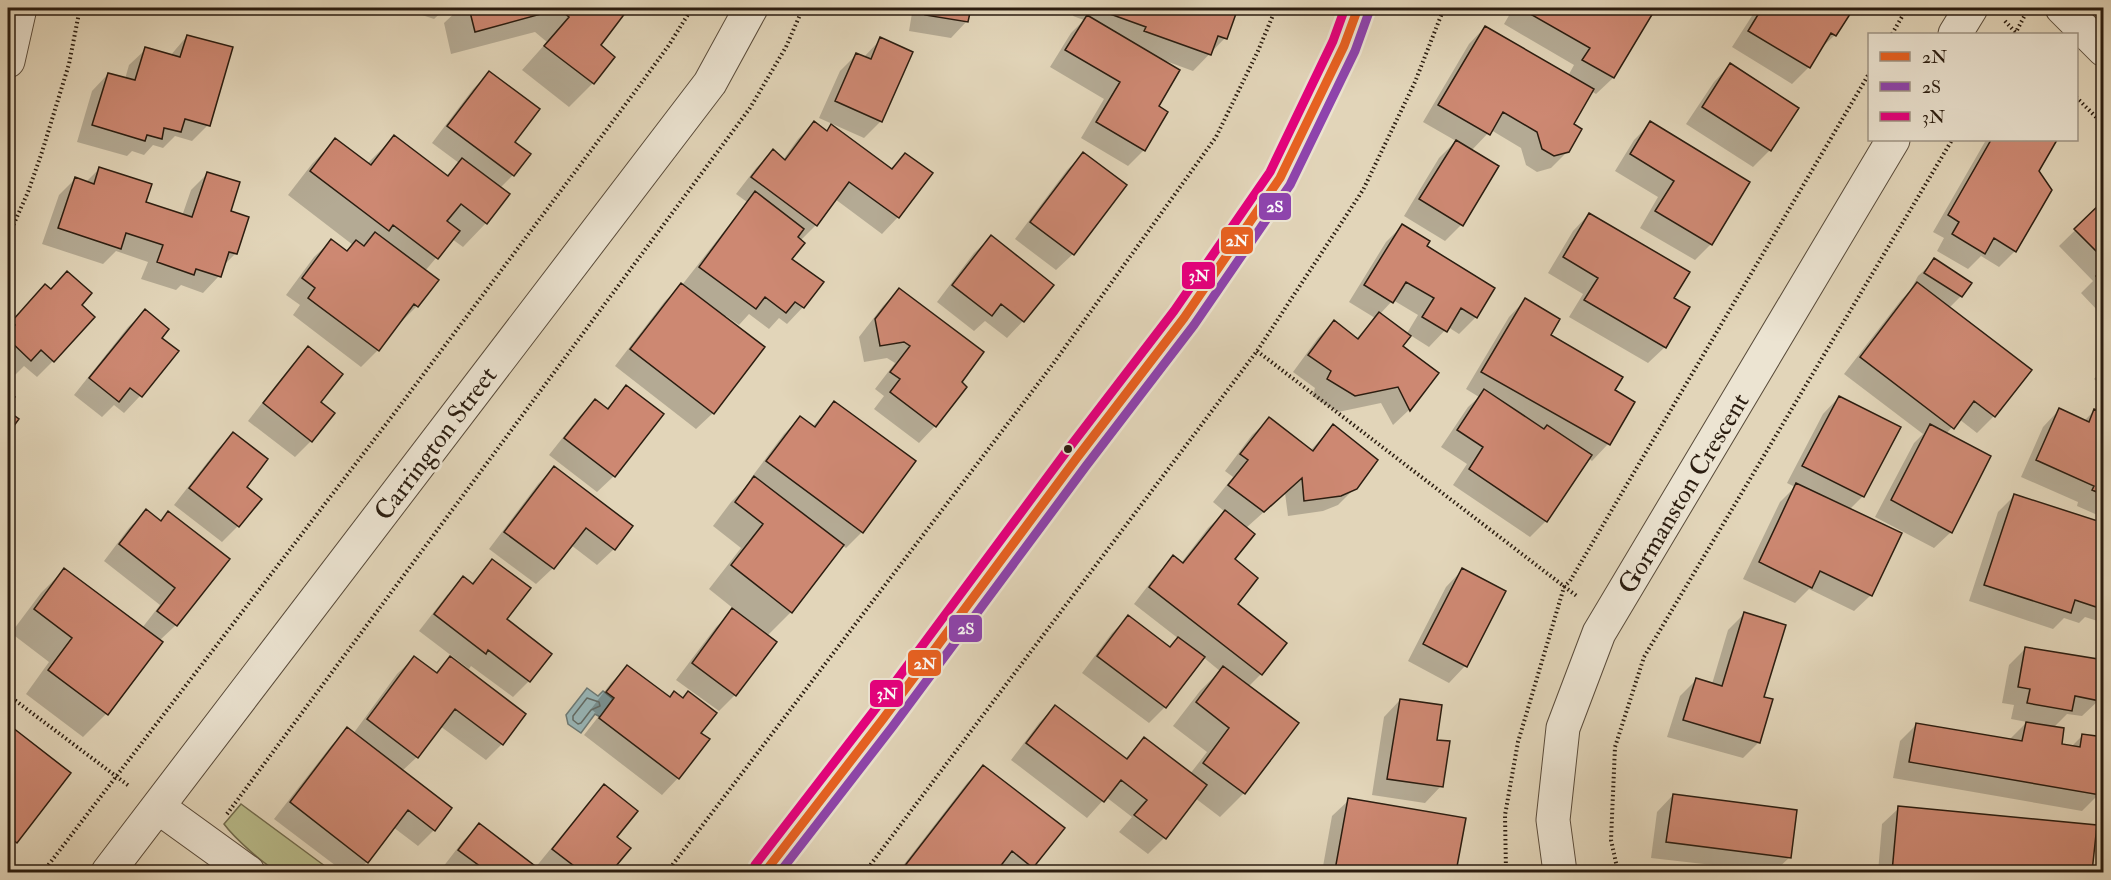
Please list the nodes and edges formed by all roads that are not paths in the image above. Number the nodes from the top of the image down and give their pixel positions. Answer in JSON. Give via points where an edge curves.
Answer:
{"nodes":[{"id":1,"x":20,"y":8,"type":"edge"},
{"id":2,"x":751,"y":8,"type":"edge"},
{"id":3,"x":1358,"y":8,"type":"edge"},
{"id":4,"x":1971,"y":8,"type":"edge"},
{"id":5,"x":2062,"y":8,"type":"edge"},
{"id":6,"x":1956,"y":33,"type":"edge"},
{"id":7,"x":2103,"y":50,"type":"edge"},
{"id":8,"x":8,"y":61,"type":"edge"},
{"id":9,"x":1892,"y":141,"type":"edge"},
{"id":10,"x":158,"y":807,"type":"junction"},
{"id":11,"x":108,"y":873,"type":"edge"},
{"id":12,"x":248,"y":873,"type":"edge"},
{"id":13,"x":765,"y":873,"type":"edge"},
{"id":14,"x":1560,"y":873,"type":"edge"}],
"edges":[{"from":1,"to":8,"type":"street"},
{"from":2,"to":10,"type":"street","name":"Carrington Street","via":[[710,83]]},
{"from":3,"to":13,"type":"street","via":[[1344,46],[1280,178],[1191,309]]},
{"from":4,"to":6,"type":"street"},
{"from":5,"to":7,"type":"street"},
{"from":9,"to":14,"type":"street","name":"Gormanston Crescent","via":[[1599,633],[1563,728],[1552,820]]},
{"from":10,"to":11,"type":"street","name":"Carrington Street"},
{"from":10,"to":12,"type":"street"}]}
